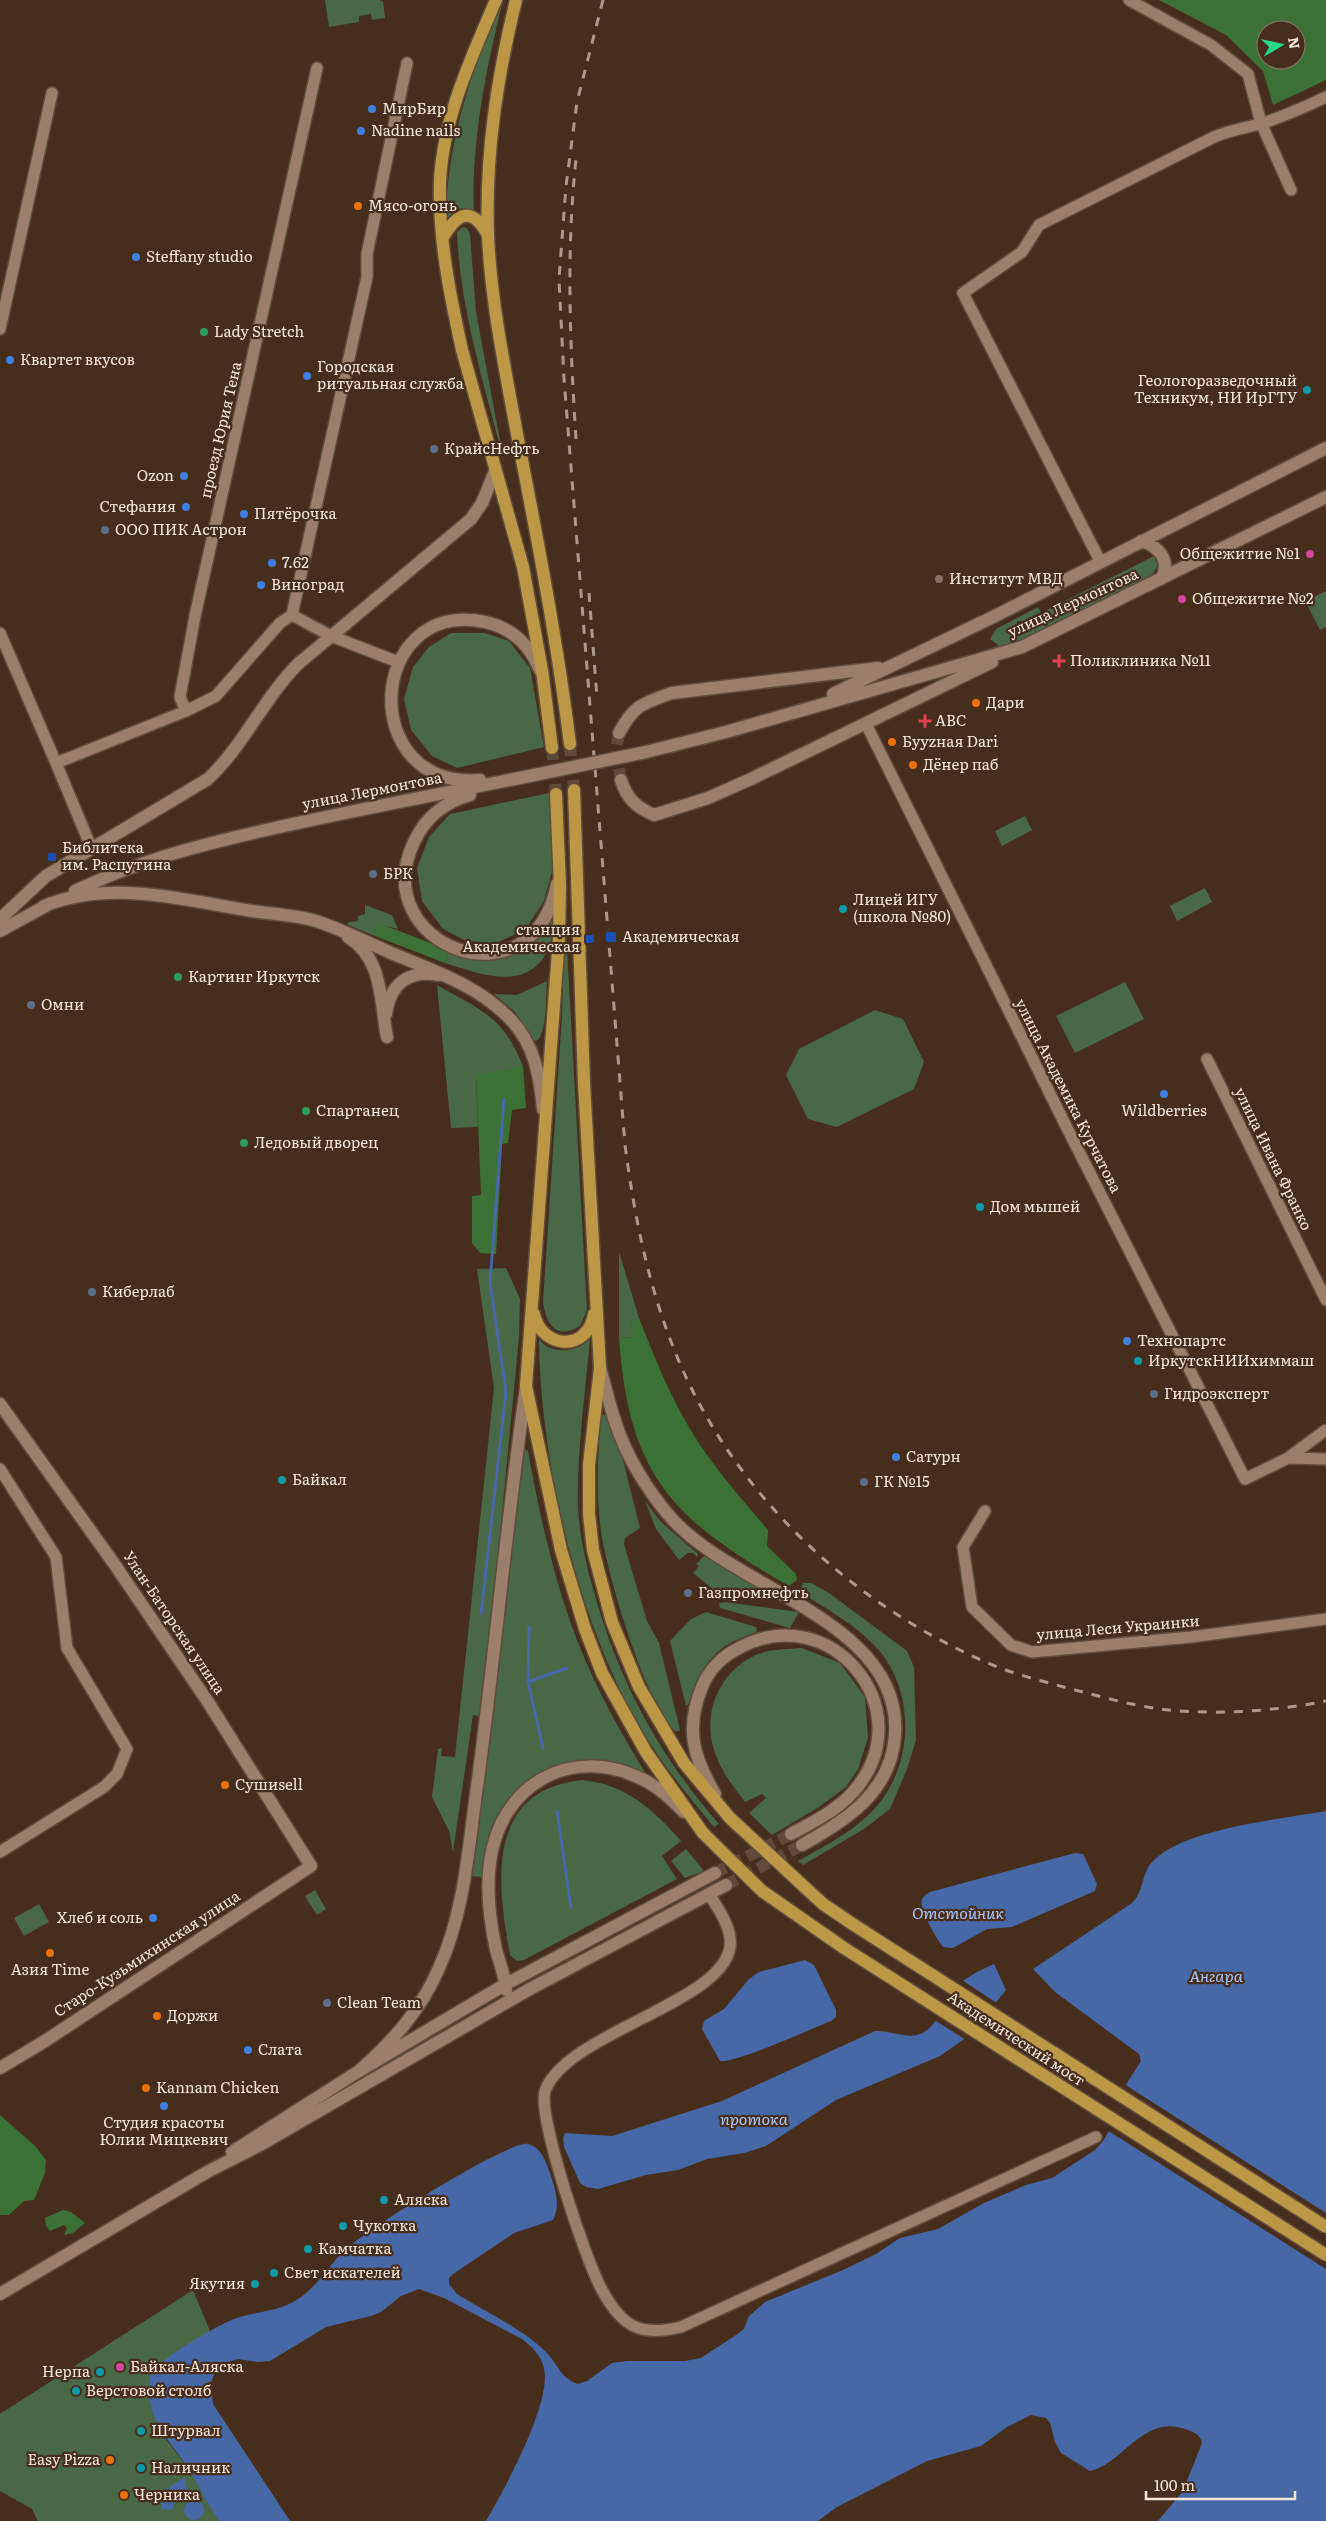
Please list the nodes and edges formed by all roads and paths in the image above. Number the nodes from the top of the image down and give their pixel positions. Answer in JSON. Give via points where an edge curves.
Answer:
{"nodes":[{"id":1,"x":496,"y":0,"type":"edge"},
{"id":2,"x":516,"y":0,"type":"edge"},
{"id":3,"x":1129,"y":0,"type":"edge"},
{"id":4,"x":407,"y":63,"type":"dead end"},
{"id":5,"x":317,"y":68,"type":"dead end"},
{"id":6,"x":52,"y":93,"type":"dead end"},
{"id":7,"x":1326,"y":97,"type":"edge"},
{"id":8,"x":1261,"y":123,"type":"junction"},
{"id":9,"x":1291,"y":190,"type":"dead end"},
{"id":10,"x":488,"y":235,"type":"junction"},
{"id":11,"x":443,"y":238,"type":"junction"},
{"id":12,"x":0,"y":329,"type":"edge"},
{"id":13,"x":1326,"y":448,"type":"edge"},
{"id":14,"x":495,"y":470,"type":"junction"},
{"id":15,"x":1326,"y":497,"type":"edge"},
{"id":16,"x":1140,"y":541,"type":"junction"},
{"id":17,"x":1100,"y":562,"type":"junction"},
{"id":18,"x":1161,"y":579,"type":"junction"},
{"id":19,"x":292,"y":615,"type":"junction"},
{"id":20,"x":0,"y":634,"type":"edge"},
{"id":21,"x":331,"y":636,"type":"junction"},
{"id":22,"x":1022,"y":647,"type":"junction"},
{"id":23,"x":398,"y":662,"type":"junction"},
{"id":24,"x":895,"y":665,"type":"junction"},
{"id":25,"x":544,"y":685,"type":"junction"},
{"id":26,"x":186,"y":711,"type":"junction"},
{"id":27,"x":763,"y":721,"type":"junction"},
{"id":28,"x":866,"y":724,"type":"junction"},
{"id":29,"x":619,"y":733,"type":"tunnel mouth"},
{"id":30,"x":570,"y":744,"type":"tunnel mouth"},
{"id":31,"x":552,"y":748,"type":"tunnel mouth"},
{"id":32,"x":56,"y":763,"type":"junction"},
{"id":33,"x":544,"y":773,"type":"junction"},
{"id":34,"x":621,"y":780,"type":"tunnel mouth"},
{"id":35,"x":574,"y":790,"type":"tunnel mouth"},
{"id":36,"x":556,"y":794,"type":"tunnel mouth"},
{"id":37,"x":91,"y":847,"type":"junction"},
{"id":38,"x":560,"y":866,"type":"junction"},
{"id":39,"x":44,"y":906,"type":"junction"},
{"id":40,"x":0,"y":919,"type":"edge"},
{"id":41,"x":0,"y":931,"type":"edge"},
{"id":42,"x":340,"y":932,"type":"junction"},
{"id":43,"x":447,"y":977,"type":"junction"},
{"id":44,"x":1207,"y":1059,"type":"dead end"},
{"id":45,"x":545,"y":1143,"type":"junction"},
{"id":46,"x":596,"y":1291,"type":"junction"},
{"id":47,"x":1326,"y":1300,"type":"edge"},
{"id":48,"x":534,"y":1309,"type":"junction"},
{"id":49,"x":600,"y":1368,"type":"junction"},
{"id":50,"x":526,"y":1386,"type":"junction"},
{"id":51,"x":0,"y":1404,"type":"edge"},
{"id":52,"x":1326,"y":1430,"type":"edge"},
{"id":53,"x":1288,"y":1458,"type":"junction"},
{"id":54,"x":1326,"y":1458,"type":"edge"},
{"id":55,"x":0,"y":1470,"type":"edge"},
{"id":56,"x":986,"y":1511,"type":"dead end"},
{"id":57,"x":1326,"y":1619,"type":"edge"},
{"id":58,"x":721,"y":1805,"type":"junction"},
{"id":59,"x":692,"y":1820,"type":"junction"},
{"id":60,"x":791,"y":1834,"type":"tunnel mouth"},
{"id":61,"x":802,"y":1845,"type":"tunnel mouth"},
{"id":62,"x":0,"y":1852,"type":"edge"},
{"id":63,"x":311,"y":1866,"type":"joint"},
{"id":64,"x":715,"y":1874,"type":"tunnel mouth"},
{"id":65,"x":726,"y":1884,"type":"tunnel mouth"},
{"id":66,"x":709,"y":1894,"type":"junction"},
{"id":67,"x":496,"y":1948,"type":"junction"},
{"id":68,"x":520,"y":1976,"type":"junction"},
{"id":69,"x":506,"y":1984,"type":"junction"},
{"id":70,"x":502,"y":2004,"type":"junction"},
{"id":71,"x":0,"y":2068,"type":"edge"},
{"id":72,"x":359,"y":2071,"type":"junction"},
{"id":73,"x":1096,"y":2137,"type":"dead end"},
{"id":74,"x":206,"y":2172,"type":"junction"},
{"id":75,"x":1326,"y":2227,"type":"edge"},
{"id":76,"x":1326,"y":2255,"type":"edge"},
{"id":77,"x":0,"y":2294,"type":"edge"}],
"edges":[{"from":1,"to":11,"type":"main road","via":[[470,61],[444,150],[440,181]]},
{"from":2,"to":10,"type":"main road","via":[[491,127]]},
{"from":3,"to":8,"type":"street","via":[[1184,28],[1232,59],[1248,74]]},
{"from":4,"to":19,"type":"street","via":[[367,254],[367,277]]},
{"from":5,"to":26,"type":"street","name":"проезд Юрия Тена","via":[[195,616],[180,697]]},
{"from":6,"to":12,"type":"street"},
{"from":7,"to":8,"type":"street","via":[[1292,114]]},
{"from":8,"to":9,"type":"street"},
{"from":8,"to":17,"type":"street","name":"улица Лермонтова","via":[[1214,137],[1039,225],[1022,252],[963,293]]},
{"from":10,"to":11,"type":"main road","via":[[473,216],[462,216],[453,221]]},
{"from":10,"to":30,"type":"main road","via":[[491,278],[508,384],[553,625]]},
{"from":11,"to":14,"type":"main road","via":[[454,317]]},
{"from":13,"to":16,"type":"main road","name":"улица Лермонтова"},
{"from":14,"to":21,"type":"main road","via":[[482,503],[471,519]]},
{"from":14,"to":25,"type":"main road","via":[[523,566]]},
{"from":15,"to":18,"type":"main road","name":"улица Лермонтова"},
{"from":16,"to":17,"type":"main road","name":"улица Лермонтова"},
{"from":16,"to":18,"type":"main road","via":[[1151,544],[1161,554],[1165,562]]},
{"from":17,"to":24,"type":"main road","name":"улица Лермонтова"},
{"from":18,"to":22,"type":"main road","name":"улица Лермонтова"},
{"from":19,"to":21,"type":"street"},
{"from":19,"to":26,"type":"street","via":[[280,623],[216,696]]},
{"from":20,"to":32,"type":"street"},
{"from":21,"to":23,"type":"street"},
{"from":21,"to":37,"type":"main road","via":[[291,671],[227,759],[208,779]]},
{"from":22,"to":27,"type":"main road","name":"улица Лермонтова"},
{"from":22,"to":28,"type":"main road"},
{"from":23,"to":25,"type":"main road","via":[[414,640],[436,627],[460,621],[483,622],[504,629],[523,642],[536,660]]},
{"from":23,"to":33,"type":"main road","via":[[391,690],[393,721],[404,746],[422,766],[442,777],[463,781]]},
{"from":24,"to":27,"type":"main road","name":"улица Лермонтова"},
{"from":24,"to":29,"type":"main road","via":[[672,693],[646,702],[629,714]]},
{"from":25,"to":31,"type":"main road"},
{"from":26,"to":32,"type":"street"},
{"from":27,"to":33,"type":"main road","name":"улица Лермонтова","bridge":true,"via":[[646,752]]},
{"from":28,"to":34,"type":"main road","via":[[708,798],[654,815],[636,807]]},
{"from":28,"to":53,"type":"street","name":"улица Академика Курчатова","via":[[1246,1480]]},
{"from":32,"to":37,"type":"street"},
{"from":33,"to":38,"type":"main road","via":[[466,796],[434,814],[418,833],[408,857],[408,896],[419,922],[437,940],[462,951],[503,952],[526,941],[543,921],[554,898]]},
{"from":33,"to":39,"type":"main road","name":"улица Лермонтова","via":[[306,820],[200,845],[117,872]]},
{"from":35,"to":46,"type":"main road","via":[[584,1083]]},
{"from":36,"to":38,"type":"main road","name":"Академический мост"},
{"from":37,"to":40,"type":"main road","via":[[42,879]]},
{"from":38,"to":45,"type":"main road","name":"Академический мост","via":[[560,937]]},
{"from":39,"to":41,"type":"main road","name":"улица Лермонтова"},
{"from":39,"to":42,"type":"main road","via":[[84,894],[145,894],[318,921]]},
{"from":42,"to":43,"type":"main road"},
{"from":42,"to":43,"type":"main road","via":[[363,947],[373,963],[387,1037],[388,1005],[392,992],[402,980],[412,974],[424,973]]},
{"from":43,"to":45,"type":"main road","via":[[492,1003],[520,1030],[535,1061],[539,1078]]},
{"from":44,"to":47,"type":"street","name":"улица Ивана Франко"},
{"from":45,"to":48,"type":"main road","name":"Академический мост"},
{"from":46,"to":48,"type":"main road","via":[[590,1329],[575,1340],[562,1341],[548,1336],[537,1323]]},
{"from":46,"to":49,"type":"main road","name":"Академический мост"},
{"from":48,"to":50,"type":"main road","name":"Академический мост"},
{"from":49,"to":58,"type":"main road","name":"Академический мост","via":[[588,1497],[593,1550],[603,1591],[627,1660],[653,1713],[684,1763]]},
{"from":49,"to":61,"type":"main road","via":[[622,1441],[672,1519],[704,1549],[842,1633],[870,1660],[886,1684],[894,1711],[895,1730],[891,1760],[884,1778],[858,1810]]},
{"from":50,"to":59,"type":"main road","name":"Академический мост","via":[[561,1550],[602,1674],[624,1716]]},
{"from":50,"to":72,"type":"main road","via":[[487,1722],[454,1926],[439,1969],[414,2012],[396,2037]]},
{"from":51,"to":63,"type":"main road","name":"Улан-Баторская улица","via":[[115,1564],[208,1702]]},
{"from":52,"to":53,"type":"street"},
{"from":53,"to":54,"type":"street"},
{"from":55,"to":62,"type":"street","via":[[56,1557],[67,1648],[127,1749],[116,1774],[104,1787]]},
{"from":56,"to":57,"type":"street","name":"улица Леси Украинки","via":[[963,1547],[972,1607],[1011,1645],[1032,1652],[1191,1637]]},
{"from":58,"to":60,"type":"main road","via":[[706,1780],[692,1741],[695,1704],[709,1673],[726,1656],[766,1636],[795,1635],[826,1644],[851,1662],[868,1687],[876,1713],[876,1744],[870,1766],[853,1792]]},
{"from":58,"to":75,"type":"main road","name":"Академический мост","bridge":true,"via":[[730,1818],[816,1898],[854,1925]]},
{"from":59,"to":67,"type":"main road","via":[[660,1790],[624,1772],[577,1768],[556,1772],[535,1782],[511,1805],[500,1823],[492,1848],[489,1894]]},
{"from":59,"to":76,"type":"main road","name":"Академический мост","bridge":true,"via":[[762,1891],[837,1943]]},
{"from":63,"to":71,"type":"main road","name":"Старо-Кузьмихинская улица"},
{"from":64,"to":68,"type":"main road"},
{"from":65,"to":66,"type":"main road"},
{"from":66,"to":70,"type":"main road"},
{"from":66,"to":73,"type":"street","via":[[725,1920],[731,1939],[728,1955],[717,1973],[696,1989],[566,2063],[553,2076],[545,2093],[547,2130],[598,2284],[611,2308],[625,2323],[641,2330],[660,2332],[681,2327]]},
{"from":67,"to":68,"type":"main road","via":[[505,1970],[513,1976]]},
{"from":67,"to":69,"type":"main road"},
{"from":68,"to":69,"type":"main road"},
{"from":69,"to":70,"type":"main road"},
{"from":69,"to":72,"type":"main road"},
{"from":70,"to":74,"type":"main road","via":[[260,2145]]},
{"from":72,"to":74,"type":"main road","via":[[255,2136]]},
{"from":74,"to":77,"type":"main road"}]}
